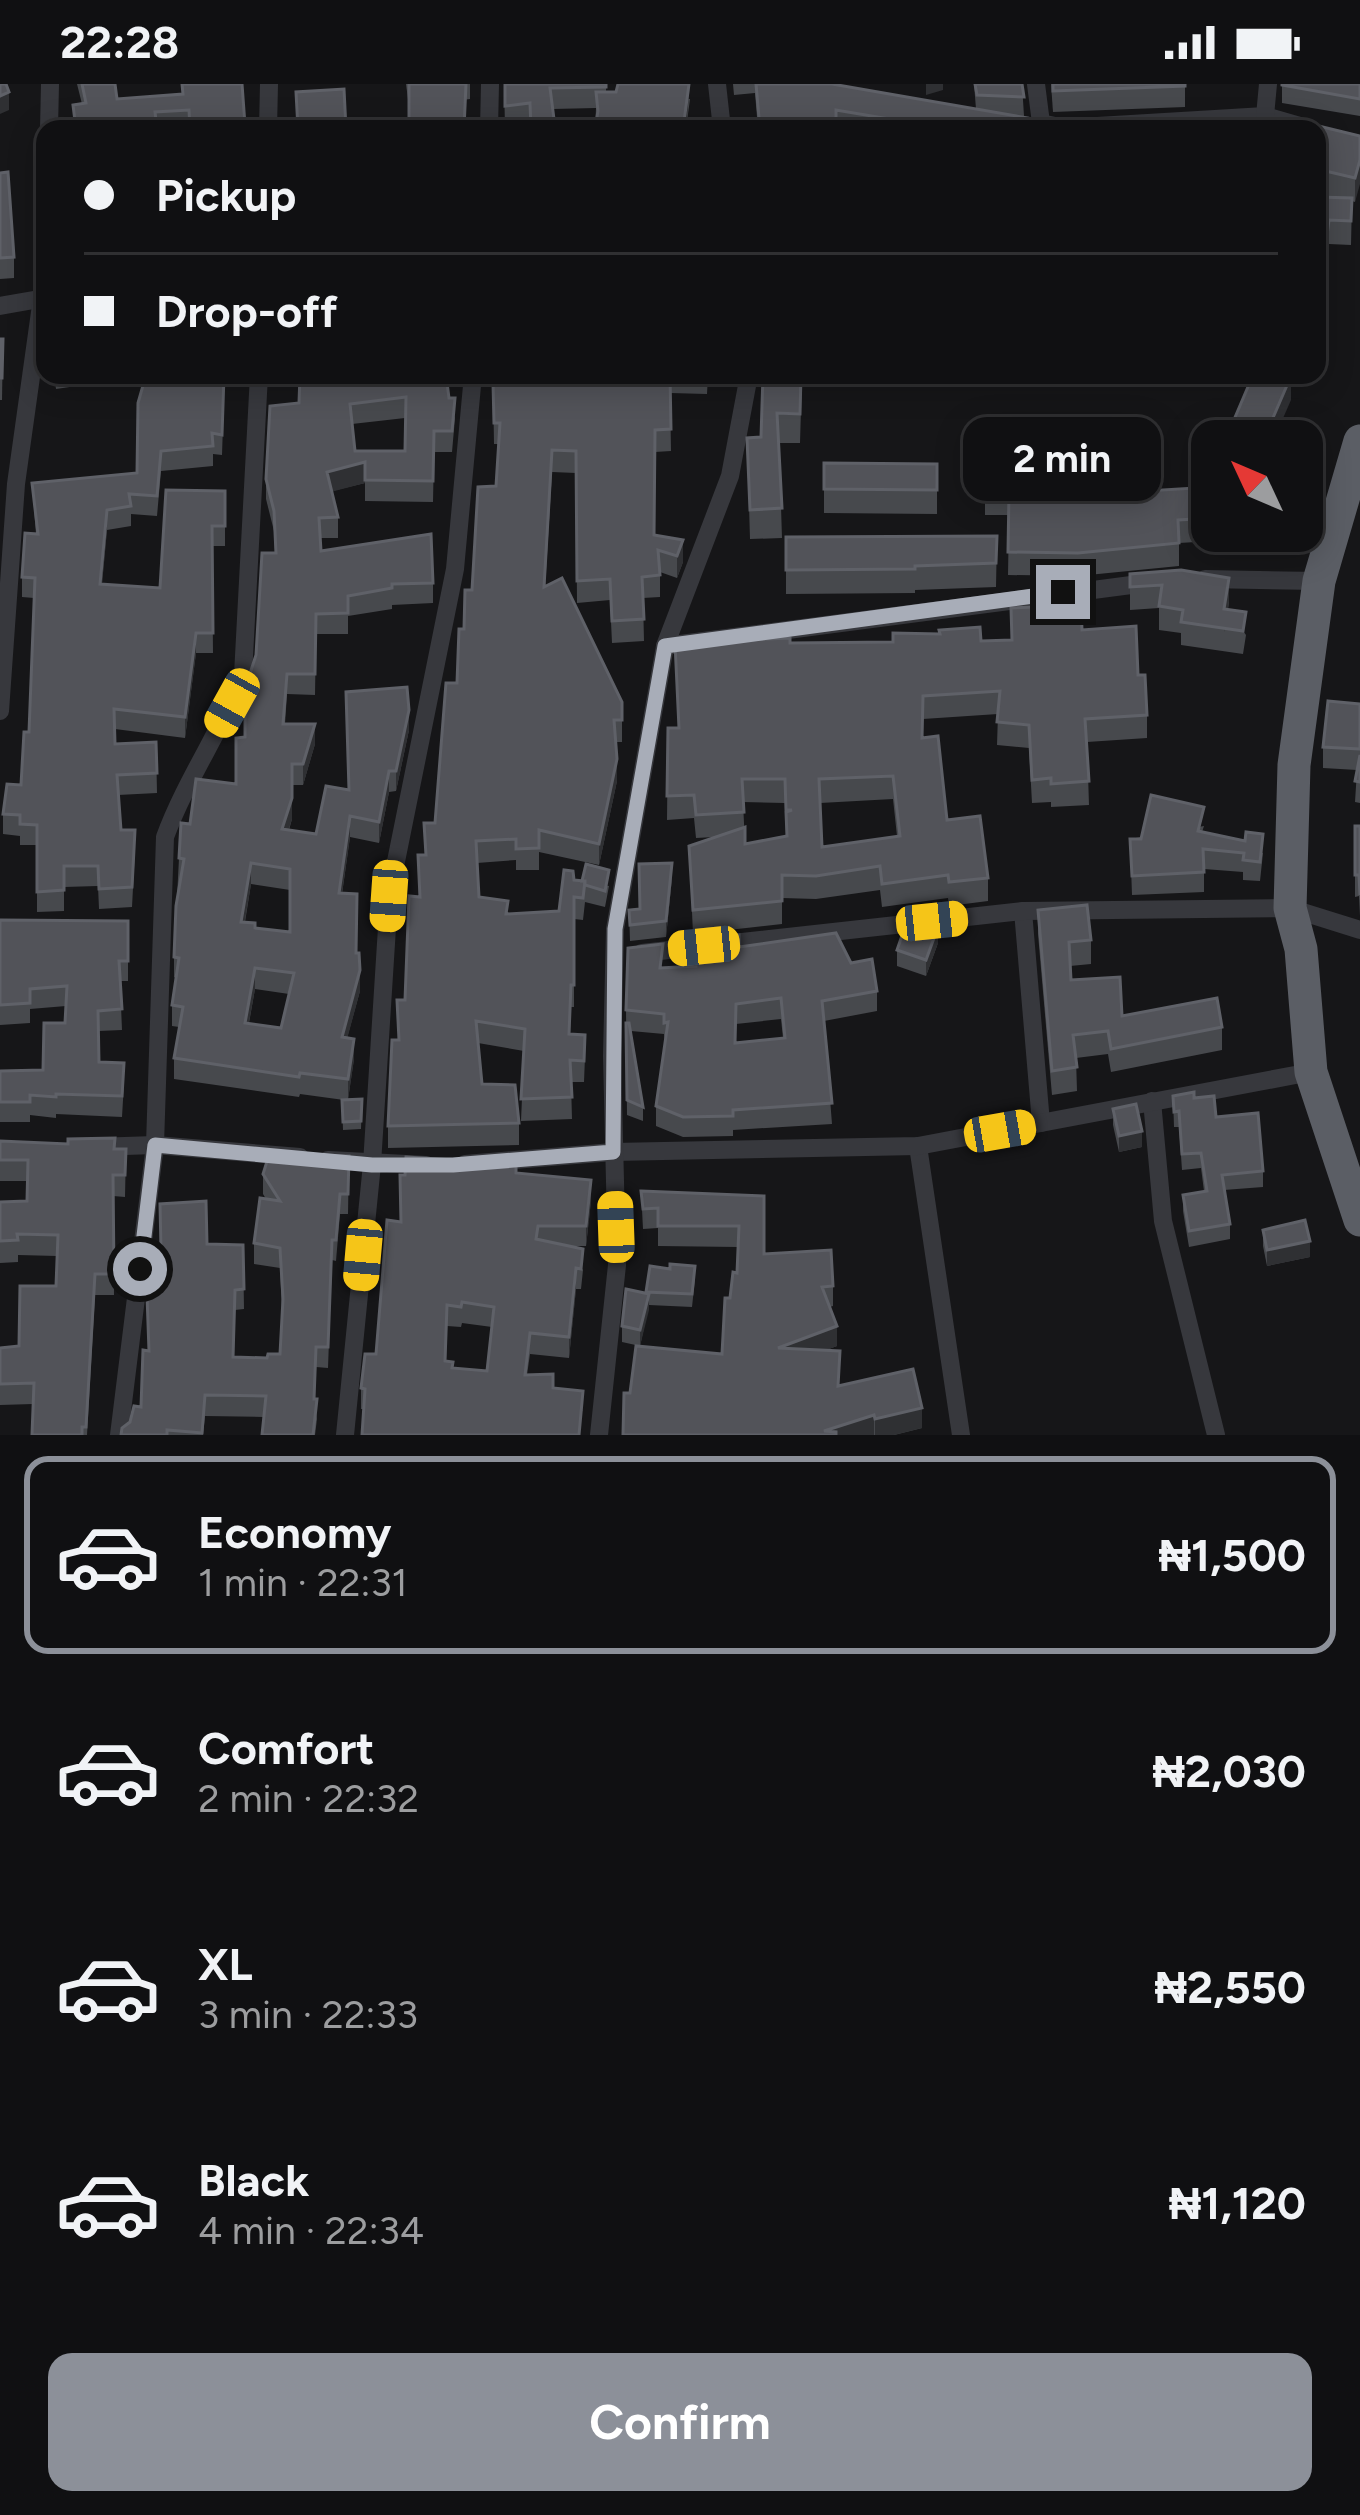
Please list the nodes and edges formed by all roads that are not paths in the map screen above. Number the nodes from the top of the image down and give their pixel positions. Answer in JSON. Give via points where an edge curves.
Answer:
{"nodes":[{"id":1,"x":50,"y":84,"type":"edge"},
{"id":2,"x":269,"y":84,"type":"edge"},
{"id":3,"x":490,"y":84,"type":"edge"},
{"id":4,"x":717,"y":84,"type":"edge"},
{"id":5,"x":1036,"y":84,"type":"edge"},
{"id":6,"x":1268,"y":84,"type":"edge"},
{"id":7,"x":1265,"y":116,"type":"junction"},
{"id":8,"x":49,"y":120,"type":"edge"},
{"id":9,"x":268,"y":120,"type":"edge"},
{"id":10,"x":489,"y":120,"type":"edge"},
{"id":11,"x":721,"y":120,"type":"edge"},
{"id":12,"x":1042,"y":120,"type":"edge"},
{"id":13,"x":1198,"y":120,"type":"edge"},
{"id":14,"x":1279,"y":120,"type":"edge"},
{"id":15,"x":1326,"y":133,"type":"edge"},
{"id":16,"x":1339,"y":137,"type":"edge"},
{"id":17,"x":36,"y":299,"type":"edge"},
{"id":18,"x":0,"y":305,"type":"edge"},
{"id":19,"x":36,"y":351,"type":"edge"},
{"id":20,"x":259,"y":384,"type":"edge"},
{"id":21,"x":472,"y":384,"type":"edge"},
{"id":22,"x":747,"y":384,"type":"edge"},
{"id":23,"x":1360,"y":441,"type":"edge"},
{"id":24,"x":1354,"y":477,"type":"edge"},
{"id":25,"x":1319,"y":581,"type":"junction"},
{"id":26,"x":665,"y":646,"type":"junction"},
{"id":27,"x":0,"y":711,"type":"edge"},
{"id":28,"x":1290,"y":908,"type":"junction"},
{"id":29,"x":1023,"y":910,"type":"junction"},
{"id":30,"x":1360,"y":930,"type":"edge"},
{"id":31,"x":613,"y":956,"type":"junction"},
{"id":32,"x":1311,"y":1072,"type":"junction"},
{"id":33,"x":1151,"y":1101,"type":"junction"},
{"id":34,"x":1041,"y":1124,"type":"junction"},
{"id":35,"x":155,"y":1145,"type":"junction"},
{"id":36,"x":919,"y":1146,"type":"junction"},
{"id":37,"x":67,"y":1147,"type":"edge"},
{"id":38,"x":613,"y":1152,"type":"junction"},
{"id":39,"x":372,"y":1165,"type":"junction"},
{"id":40,"x":1360,"y":1220,"type":"edge"},
{"id":41,"x":119,"y":1435,"type":"edge"},
{"id":42,"x":346,"y":1435,"type":"edge"},
{"id":43,"x":599,"y":1435,"type":"edge"},
{"id":44,"x":961,"y":1435,"type":"edge"},
{"id":45,"x":1216,"y":1435,"type":"edge"}],
"edges":[{"from":1,"to":8,"type":"street"},
{"from":2,"to":9,"type":"street"},
{"from":3,"to":10,"type":"street"},
{"from":4,"to":11,"type":"street"},
{"from":5,"to":12,"type":"street"},
{"from":6,"to":7,"type":"street"},
{"from":7,"to":13,"type":"street"},
{"from":7,"to":14,"type":"street"},
{"from":15,"to":16,"type":"street"},
{"from":17,"to":18,"type":"street"},
{"from":19,"to":27,"type":"street","via":[[16,484]]},
{"from":20,"to":35,"type":"street","via":[[243,675],[165,837]]},
{"from":21,"to":39,"type":"street","via":[[455,569],[389,896]]},
{"from":22,"to":26,"type":"street","via":[[730,476]]},
{"from":23,"to":24,"type":"highway"},
{"from":24,"to":25,"type":"highway"},
{"from":25,"to":26,"type":"street","via":[[1107,586]]},
{"from":25,"to":28,"type":"highway","via":[[1294,765]]},
{"from":26,"to":31,"type":"street"},
{"from":28,"to":29,"type":"street"},
{"from":28,"to":30,"type":"street"},
{"from":28,"to":32,"type":"highway"},
{"from":29,"to":31,"type":"street"},
{"from":29,"to":34,"type":"street"},
{"from":31,"to":38,"type":"street"},
{"from":32,"to":33,"type":"street"},
{"from":32,"to":40,"type":"highway"},
{"from":33,"to":34,"type":"street"},
{"from":33,"to":45,"type":"street","via":[[1162,1221]]},
{"from":34,"to":36,"type":"street"},
{"from":35,"to":37,"type":"street"},
{"from":35,"to":39,"type":"street"},
{"from":35,"to":41,"type":"street"},
{"from":36,"to":38,"type":"street"},
{"from":36,"to":44,"type":"street"},
{"from":38,"to":39,"type":"street"},
{"from":38,"to":43,"type":"street","via":[[617,1264]]},
{"from":39,"to":42,"type":"street"}]}
